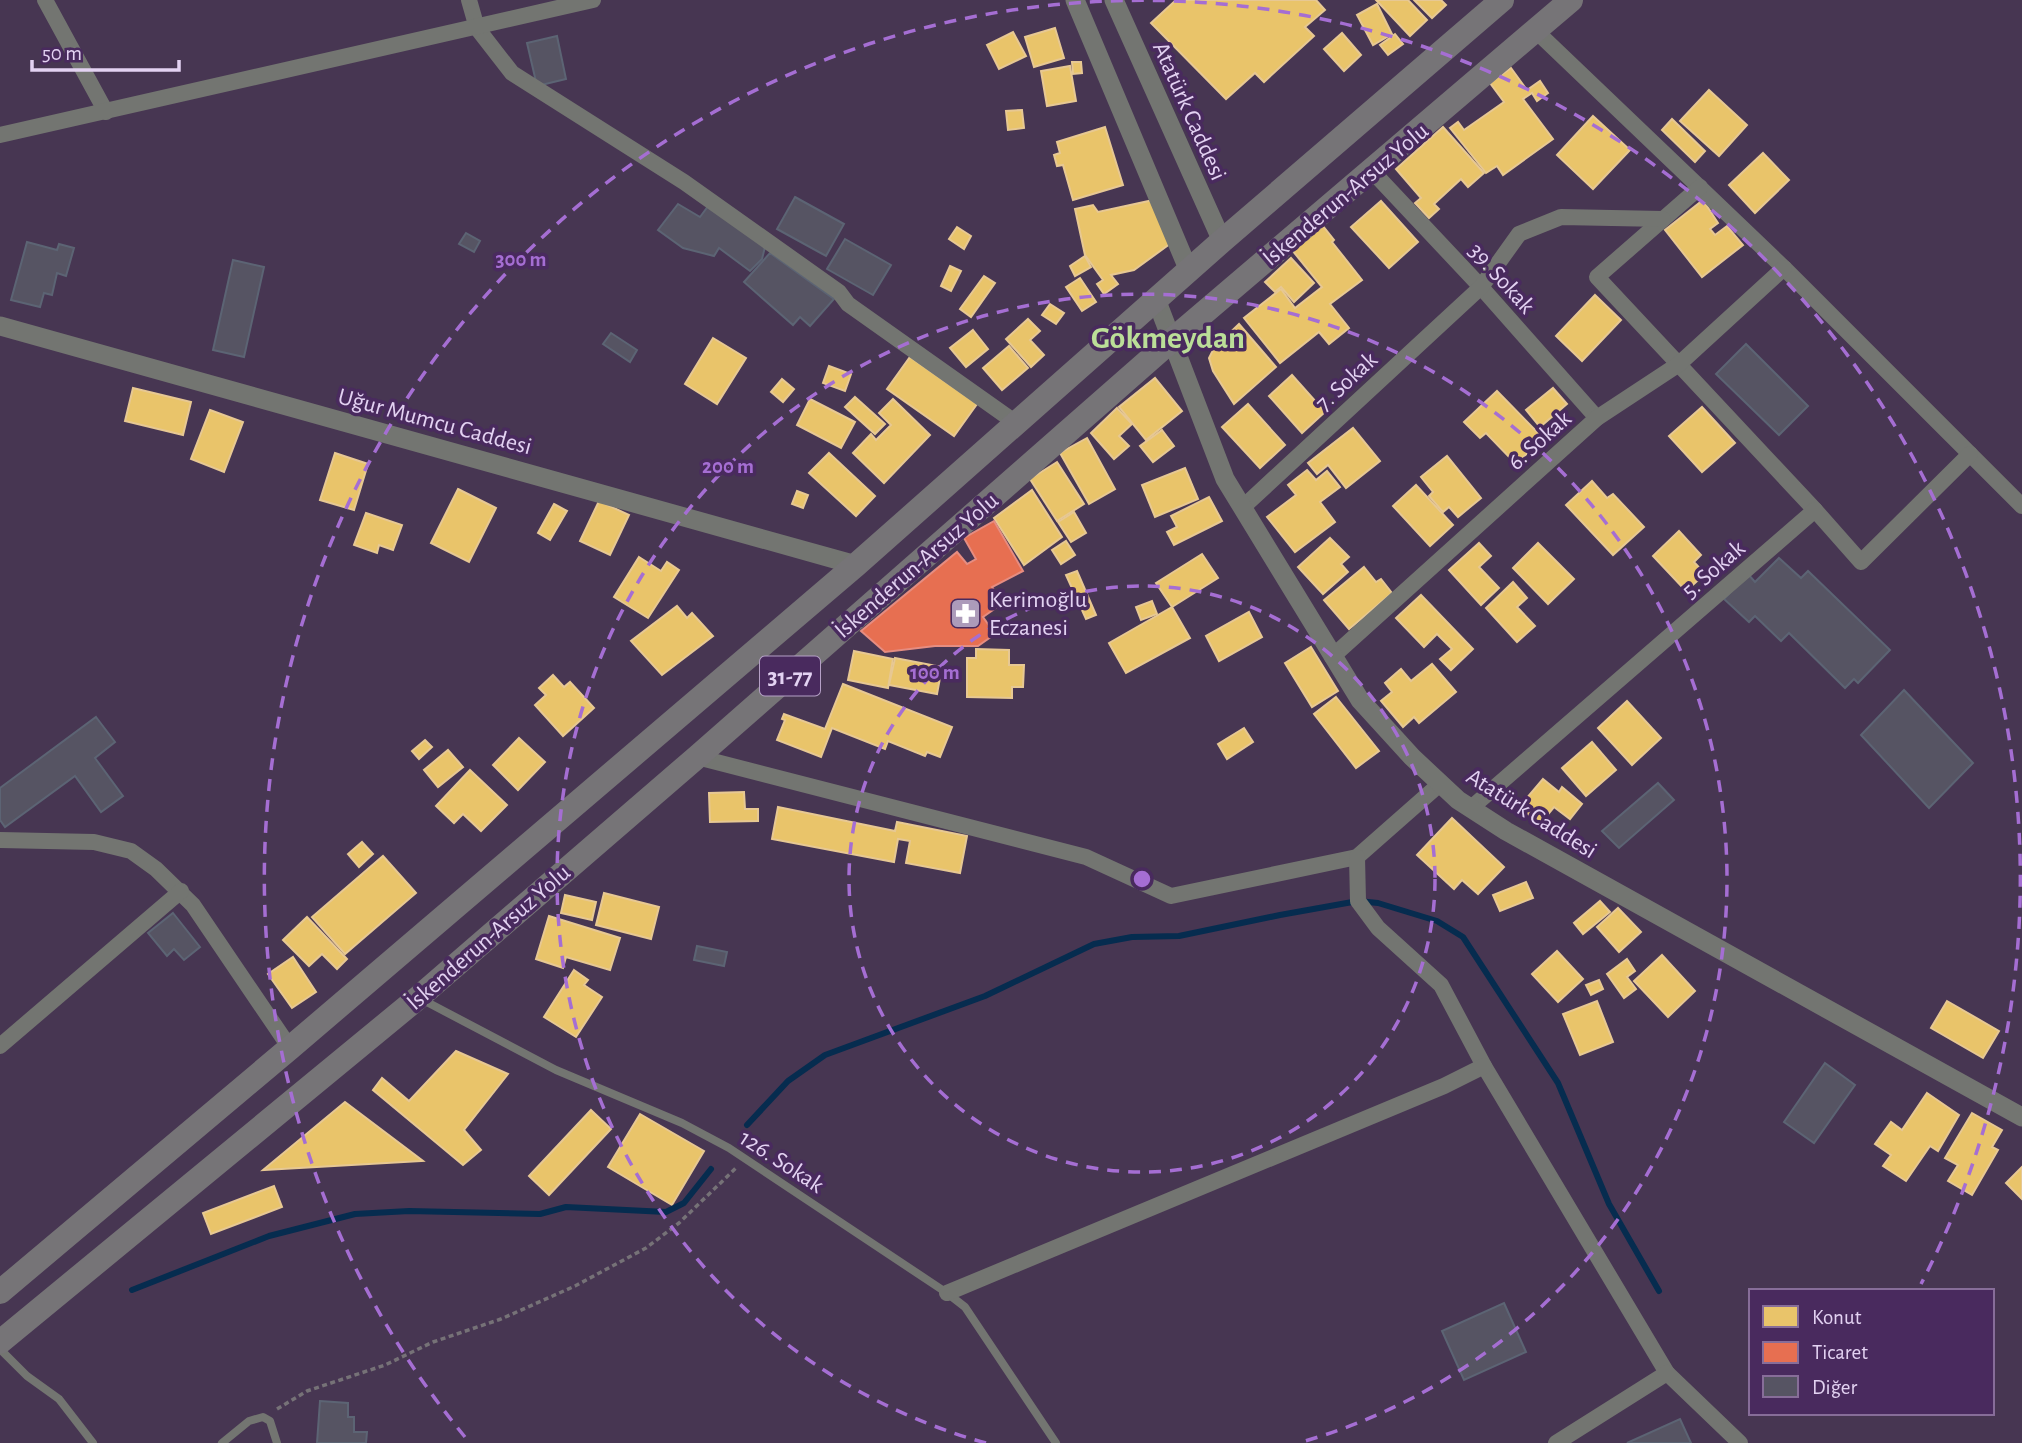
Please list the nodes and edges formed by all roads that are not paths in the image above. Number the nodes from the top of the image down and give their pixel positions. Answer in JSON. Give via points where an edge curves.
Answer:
{"nodes":[{"id":1,"x":45,"y":0,"type":"edge"},
{"id":2,"x":468,"y":0,"type":"edge"},
{"id":3,"x":593,"y":0,"type":"edge"},
{"id":4,"x":1075,"y":0,"type":"edge"},
{"id":5,"x":1114,"y":0,"type":"edge"},
{"id":6,"x":1502,"y":0,"type":"edge"},
{"id":7,"x":1571,"y":0,"type":"edge"},
{"id":8,"x":477,"y":28,"type":"junction"},
{"id":9,"x":1536,"y":31,"type":"junction"},
{"id":10,"x":106,"y":112,"type":"junction"},
{"id":11,"x":0,"y":135,"type":"edge"},
{"id":12,"x":1372,"y":171,"type":"junction"},
{"id":13,"x":1700,"y":187,"type":"junction"},
{"id":14,"x":1663,"y":219,"type":"junction"},
{"id":15,"x":1222,"y":241,"type":"junction"},
{"id":16,"x":1784,"y":268,"type":"junction"},
{"id":17,"x":1189,"y":271,"type":"junction"},
{"id":18,"x":1481,"y":287,"type":"junction"},
{"id":19,"x":1156,"y":299,"type":"junction"},
{"id":20,"x":0,"y":326,"type":"edge"},
{"id":21,"x":1172,"y":340,"type":"junction"},
{"id":22,"x":1679,"y":364,"type":"junction"},
{"id":23,"x":1597,"y":418,"type":"junction"},
{"id":24,"x":1016,"y":424,"type":"junction"},
{"id":25,"x":1970,"y":454,"type":"junction"},
{"id":26,"x":2022,"y":506,"type":"edge"},
{"id":27,"x":1242,"y":508,"type":"junction"},
{"id":28,"x":1815,"y":510,"type":"junction"},
{"id":29,"x":856,"y":565,"type":"junction"},
{"id":30,"x":1332,"y":657,"type":"junction"},
{"id":31,"x":697,"y":757,"type":"junction"},
{"id":32,"x":1441,"y":783,"type":"junction"},
{"id":33,"x":1471,"y":808,"type":"junction"},
{"id":34,"x":0,"y":840,"type":"edge"},
{"id":35,"x":1357,"y":858,"type":"junction"},
{"id":36,"x":181,"y":891,"type":"junction"},
{"id":37,"x":419,"y":998,"type":"junction"},
{"id":38,"x":0,"y":1046,"type":"edge"},
{"id":39,"x":290,"y":1048,"type":"junction"},
{"id":40,"x":1484,"y":1066,"type":"junction"},
{"id":41,"x":2022,"y":1117,"type":"edge"},
{"id":42,"x":0,"y":1292,"type":"edge"},
{"id":43,"x":947,"y":1293,"type":"junction"},
{"id":44,"x":0,"y":1342,"type":"edge"},
{"id":45,"x":0,"y":1349,"type":"edge"},
{"id":46,"x":1667,"y":1373,"type":"junction"},
{"id":47,"x":93,"y":1443,"type":"edge"},
{"id":48,"x":222,"y":1443,"type":"edge"},
{"id":49,"x":277,"y":1443,"type":"edge"},
{"id":50,"x":1056,"y":1443,"type":"edge"},
{"id":51,"x":1556,"y":1443,"type":"edge"},
{"id":52,"x":1740,"y":1443,"type":"edge"}],
"edges":[{"from":1,"to":10,"type":"street"},
{"from":2,"to":8,"type":"street"},
{"from":3,"to":8,"type":"street"},
{"from":4,"to":17,"type":"street"},
{"from":5,"to":15,"type":"street","name":"Atatürk Caddesi"},
{"from":6,"to":15,"type":"main road","name":"İskenderun-Arsuz Yolu"},
{"from":7,"to":9,"type":"main road","name":"İskenderun-Arsuz Yolu","number":"31-77"},
{"from":8,"to":10,"type":"street"},
{"from":8,"to":24,"type":"street","via":[[512,73],[684,182]]},
{"from":9,"to":12,"type":"main road","name":"İskenderun-Arsuz Yolu","number":"31-77"},
{"from":9,"to":13,"type":"street"},
{"from":10,"to":11,"type":"street"},
{"from":12,"to":18,"type":"street","name":"39. Sokak"},
{"from":12,"to":21,"type":"main road","name":"İskenderun-Arsuz Yolu","number":"31-77"},
{"from":13,"to":14,"type":"street"},
{"from":13,"to":16,"type":"street"},
{"from":14,"to":18,"type":"street","name":"7. Sokak","via":[[1561,216],[1519,234]]},
{"from":14,"to":22,"type":"street","via":[[1597,277]]},
{"from":15,"to":17,"type":"main road","name":"İskenderun-Arsuz Yolu"},
{"from":16,"to":22,"type":"street","name":"6. Sokak"},
{"from":16,"to":25,"type":"street"},
{"from":17,"to":19,"type":"main road","name":"İskenderun-Arsuz Yolu"},
{"from":18,"to":23,"type":"street","name":"39. Sokak"},
{"from":18,"to":27,"type":"street","name":"7. Sokak"},
{"from":19,"to":21,"type":"street","name":"Atatürk Caddesi"},
{"from":19,"to":24,"type":"main road","name":"İskenderun-Arsuz Yolu"},
{"from":20,"to":29,"type":"street","name":"Uğur Mumcu Caddesi"},
{"from":21,"to":27,"type":"street","name":"Atatürk Caddesi","via":[[1225,479]]},
{"from":21,"to":31,"type":"main road","name":"İskenderun-Arsuz Yolu","number":"31-77"},
{"from":22,"to":23,"type":"street","name":"6. Sokak"},
{"from":22,"to":28,"type":"street"},
{"from":23,"to":30,"type":"street","name":"6. Sokak"},
{"from":24,"to":29,"type":"main road","name":"İskenderun-Arsuz Yolu"},
{"from":25,"to":26,"type":"street"},
{"from":25,"to":28,"type":"street","via":[[1861,562]]},
{"from":27,"to":30,"type":"street","name":"Atatürk Caddesi"},
{"from":28,"to":33,"type":"street","name":"5. Sokak"},
{"from":29,"to":39,"type":"main road","name":"İskenderun-Arsuz Yolu"},
{"from":30,"to":32,"type":"street","name":"Atatürk Caddesi","via":[[1360,700]]},
{"from":31,"to":35,"type":"street","via":[[1086,858],[1171,896]]},
{"from":31,"to":37,"type":"main road","name":"İskenderun-Arsuz Yolu","number":"31-77"},
{"from":32,"to":33,"type":"street","name":"Atatürk Caddesi"},
{"from":32,"to":35,"type":"street"},
{"from":33,"to":41,"type":"street","name":"Atatürk Caddesi","via":[[1542,852]]},
{"from":34,"to":36,"type":"street","via":[[94,842],[131,851]]},
{"from":35,"to":40,"type":"street","via":[[1358,901],[1378,928],[1441,985]]},
{"from":36,"to":38,"type":"street"},
{"from":36,"to":39,"type":"street"},
{"from":37,"to":43,"type":"lane","name":"126. Sokak","via":[[556,1070],[682,1123],[746,1159]]},
{"from":37,"to":44,"type":"main road","name":"İskenderun-Arsuz Yolu","number":"31-77"},
{"from":39,"to":42,"type":"main road","name":"İskenderun-Arsuz Yolu"},
{"from":40,"to":43,"type":"street"},
{"from":40,"to":46,"type":"street"},
{"from":43,"to":50,"type":"lane","name":"126. Sokak","via":[[965,1307]]},
{"from":45,"to":47,"type":"lane","via":[[59,1399]]},
{"from":46,"to":51,"type":"street"},
{"from":46,"to":52,"type":"street"},
{"from":48,"to":49,"type":"lane","via":[[249,1421],[263,1417],[270,1421]]}]}
